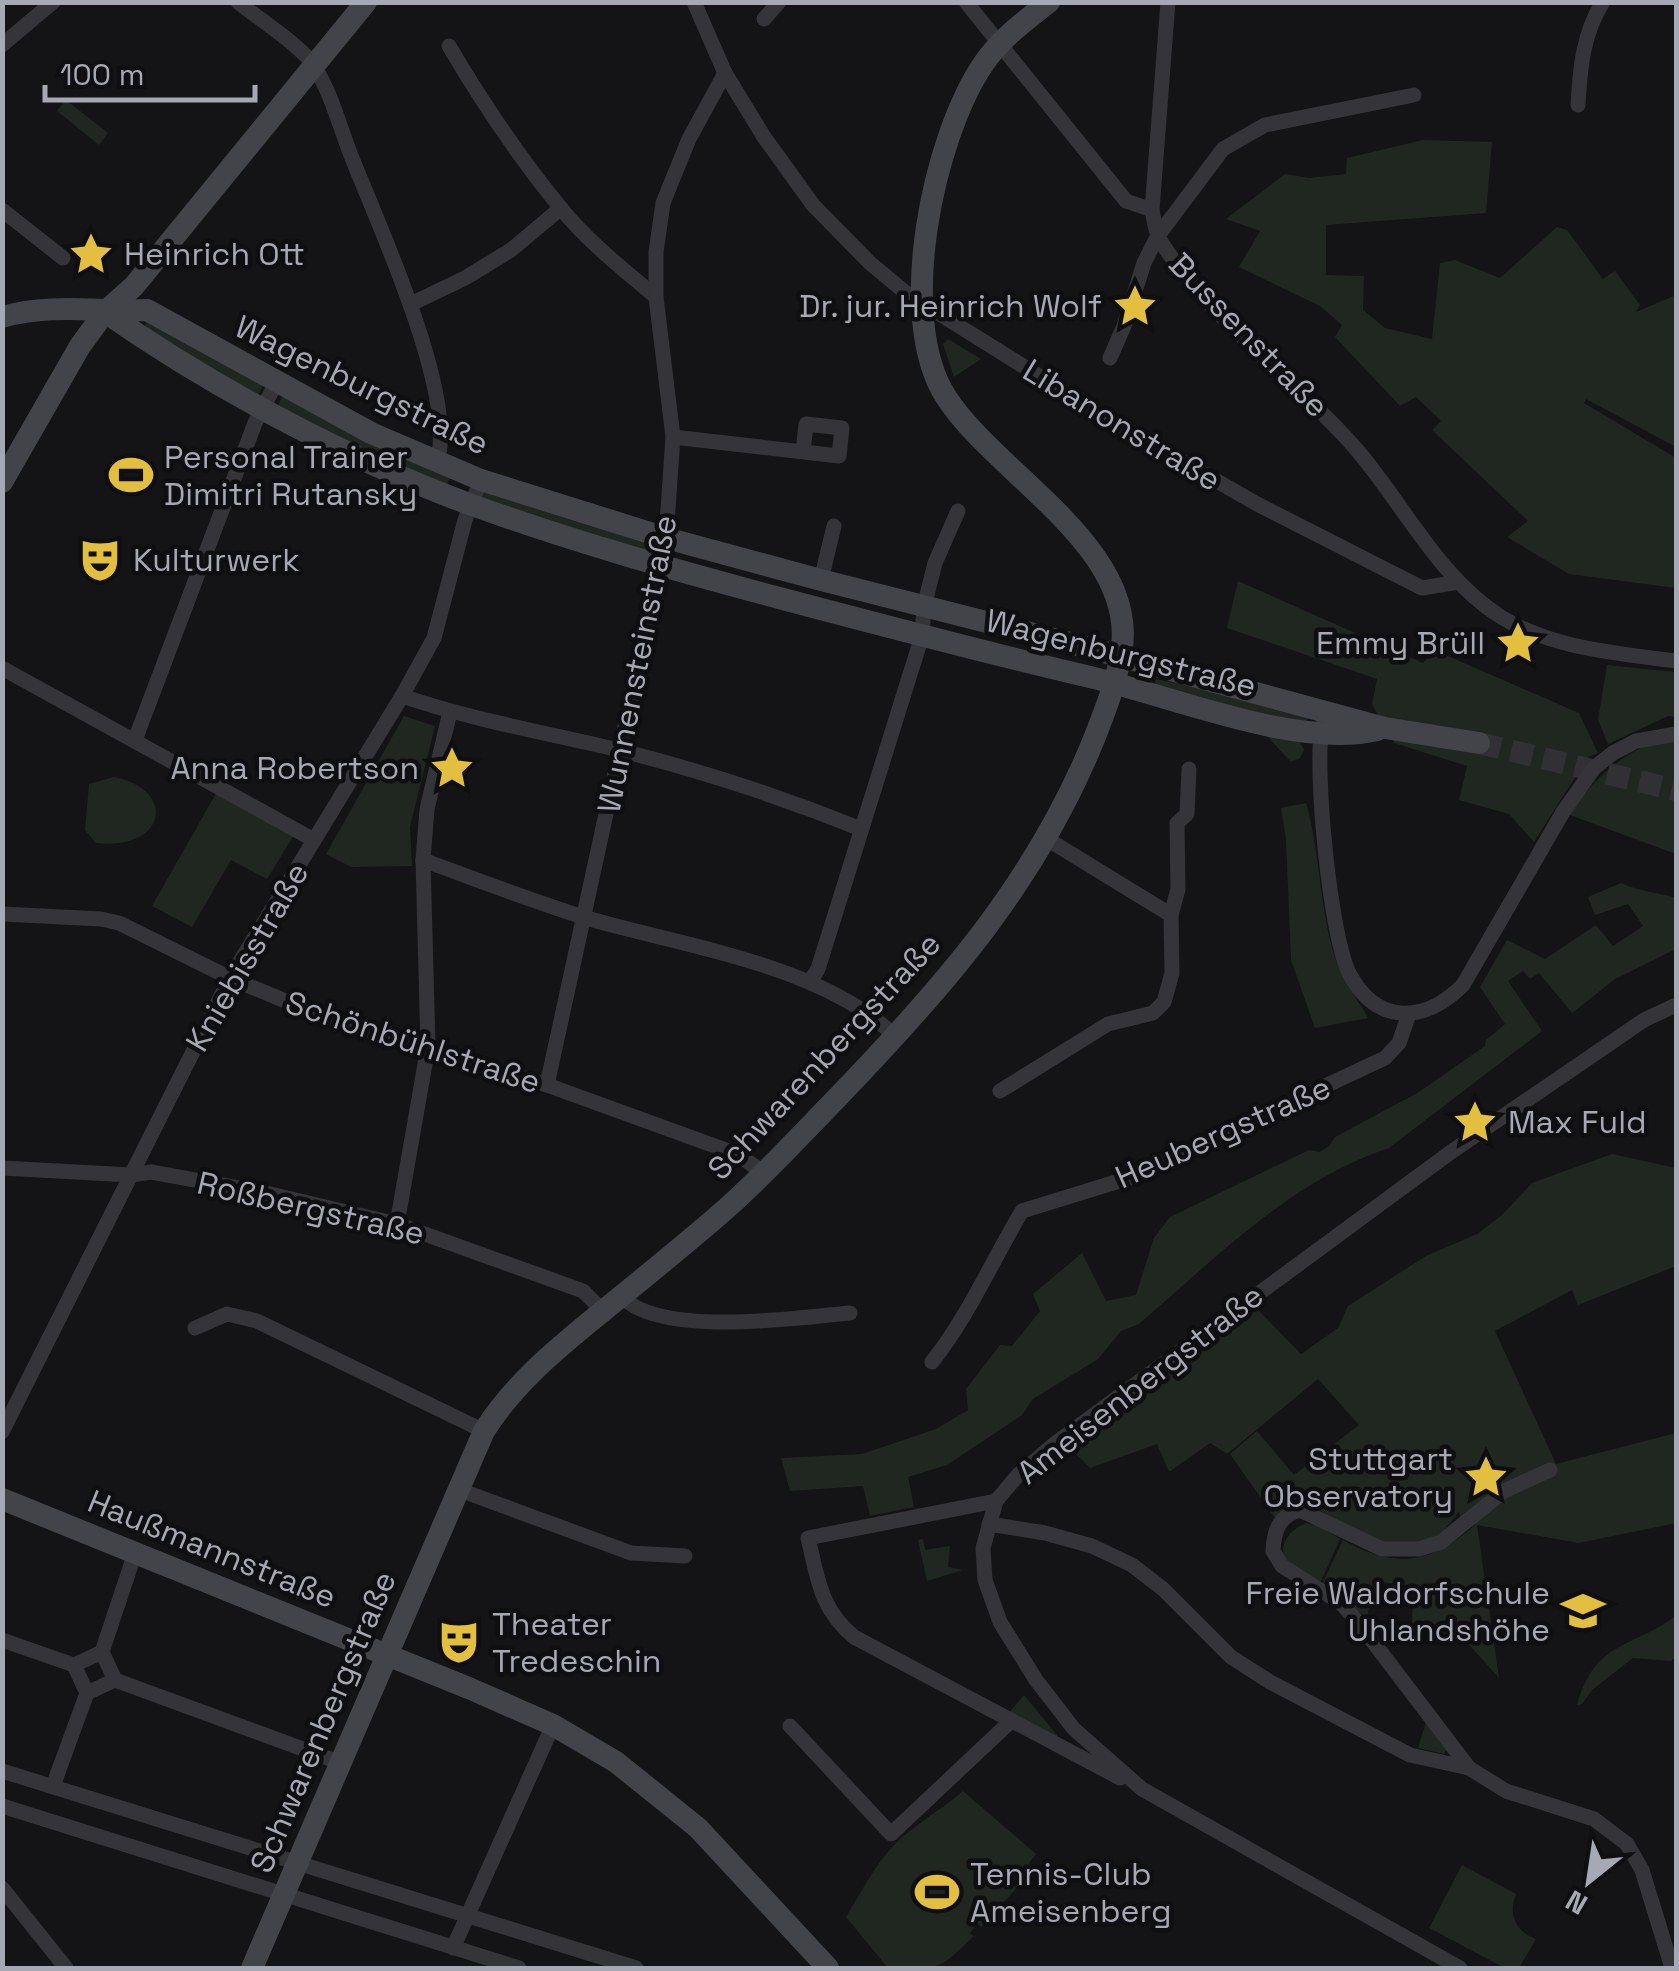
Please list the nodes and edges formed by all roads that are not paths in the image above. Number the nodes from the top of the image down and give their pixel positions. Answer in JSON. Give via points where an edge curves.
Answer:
{"nodes":[{"id":1,"x":53,"y":2,"type":"edge"},
{"id":2,"x":238,"y":2,"type":"edge"},
{"id":3,"x":366,"y":2,"type":"edge"},
{"id":4,"x":694,"y":2,"type":"edge"},
{"id":5,"x":779,"y":2,"type":"edge"},
{"id":6,"x":966,"y":2,"type":"edge"},
{"id":7,"x":1049,"y":2,"type":"edge"},
{"id":8,"x":1168,"y":2,"type":"edge"},
{"id":9,"x":1603,"y":2,"type":"edge"},
{"id":10,"x":764,"y":19,"type":"dead end"},
{"id":11,"x":999,"y":44,"type":"junction"},
{"id":12,"x":2,"y":46,"type":"edge"},
{"id":13,"x":449,"y":46,"type":"dead end"},
{"id":14,"x":314,"y":64,"type":"junction"},
{"id":15,"x":725,"y":73,"type":"junction"},
{"id":16,"x":1414,"y":95,"type":"dead end"},
{"id":17,"x":1578,"y":105,"type":"dead end"},
{"id":18,"x":561,"y":208,"type":"junction"},
{"id":19,"x":2,"y":210,"type":"edge"},
{"id":20,"x":1152,"y":210,"type":"junction"},
{"id":21,"x":1158,"y":237,"type":"junction"},
{"id":22,"x":63,"y":258,"type":"dead end"},
{"id":23,"x":656,"y":297,"type":"junction"},
{"id":24,"x":411,"y":304,"type":"junction"},
{"id":25,"x":924,"y":306,"type":"junction"},
{"id":26,"x":105,"y":312,"type":"junction"},
{"id":27,"x":2,"y":317,"type":"edge"},
{"id":28,"x":1110,"y":358,"type":"dead end"},
{"id":29,"x":276,"y":383,"type":"junction"},
{"id":30,"x":262,"y":407,"type":"junction"},
{"id":31,"x":673,"y":437,"type":"junction"},
{"id":32,"x":803,"y":452,"type":"dead end"},
{"id":33,"x":437,"y":462,"type":"junction"},
{"id":34,"x":482,"y":480,"type":"junction"},
{"id":35,"x":2,"y":482,"type":"edge"},
{"id":36,"x":472,"y":505,"type":"junction"},
{"id":37,"x":958,"y":511,"type":"dead end"},
{"id":38,"x":834,"y":526,"type":"dead end"},
{"id":39,"x":666,"y":538,"type":"junction"},
{"id":40,"x":660,"y":566,"type":"junction"},
{"id":41,"x":820,"y":580,"type":"junction"},
{"id":42,"x":1459,"y":582,"type":"junction"},
{"id":43,"x":924,"y":607,"type":"junction"},
{"id":44,"x":922,"y":636,"type":"junction"},
{"id":45,"x":1121,"y":657,"type":"junction"},
{"id":46,"x":1676,"y":660,"type":"edge"},
{"id":47,"x":2,"y":668,"type":"edge"},
{"id":48,"x":1114,"y":684,"type":"junction"},
{"id":49,"x":402,"y":696,"type":"junction"},
{"id":50,"x":450,"y":712,"type":"junction"},
{"id":51,"x":1323,"y":724,"type":"junction"},
{"id":52,"x":1676,"y":734,"type":"edge"},
{"id":53,"x":135,"y":740,"type":"junction"},
{"id":54,"x":1479,"y":743,"type":"tunnel mouth"},
{"id":55,"x":621,"y":751,"type":"junction"},
{"id":56,"x":1189,"y":769,"type":"dead end"},
{"id":57,"x":861,"y":829,"type":"junction"},
{"id":58,"x":1047,"y":839,"type":"junction"},
{"id":59,"x":314,"y":840,"type":"junction"},
{"id":60,"x":422,"y":860,"type":"junction"},
{"id":61,"x":2,"y":914,"type":"edge"},
{"id":62,"x":1171,"y":915,"type":"junction"},
{"id":63,"x":586,"y":918,"type":"junction"},
{"id":64,"x":230,"y":978,"type":"junction"},
{"id":65,"x":810,"y":982,"type":"junction"},
{"id":66,"x":1676,"y":1005,"type":"edge"},
{"id":67,"x":1410,"y":1014,"type":"junction"},
{"id":68,"x":896,"y":1037,"type":"junction"},
{"id":69,"x":428,"y":1048,"type":"junction"},
{"id":70,"x":547,"y":1085,"type":"junction"},
{"id":71,"x":1000,"y":1090,"type":"dead end"},
{"id":72,"x":2,"y":1168,"type":"edge"},
{"id":73,"x":764,"y":1173,"type":"junction"},
{"id":74,"x":131,"y":1176,"type":"junction"},
{"id":75,"x":397,"y":1224,"type":"junction"},
{"id":76,"x":612,"y":1304,"type":"junction"},
{"id":77,"x":850,"y":1313,"type":"dead end"},
{"id":78,"x":195,"y":1328,"type":"dead end"},
{"id":79,"x":932,"y":1362,"type":"dead end"},
{"id":80,"x":484,"y":1431,"type":"junction"},
{"id":81,"x":2,"y":1432,"type":"edge"},
{"id":82,"x":1550,"y":1470,"type":"dead end"},
{"id":83,"x":460,"y":1490,"type":"junction"},
{"id":84,"x":2,"y":1499,"type":"edge"},
{"id":85,"x":996,"y":1501,"type":"junction"},
{"id":86,"x":989,"y":1524,"type":"junction"},
{"id":87,"x":136,"y":1553,"type":"junction"},
{"id":88,"x":685,"y":1556,"type":"dead end"},
{"id":89,"x":2,"y":1640,"type":"edge"},
{"id":90,"x":102,"y":1652,"type":"junction"},
{"id":91,"x":388,"y":1656,"type":"junction"},
{"id":92,"x":74,"y":1666,"type":"junction"},
{"id":93,"x":115,"y":1680,"type":"junction"},
{"id":94,"x":87,"y":1693,"type":"junction"},
{"id":95,"x":1010,"y":1722,"type":"junction"},
{"id":96,"x":553,"y":1725,"type":"junction"},
{"id":97,"x":790,"y":1726,"type":"dead end"},
{"id":98,"x":341,"y":1764,"type":"junction"},
{"id":99,"x":1470,"y":1768,"type":"junction"},
{"id":100,"x":2,"y":1772,"type":"edge"},
{"id":101,"x":53,"y":1786,"type":"junction"},
{"id":102,"x":1142,"y":1789,"type":"junction"},
{"id":103,"x":2,"y":1806,"type":"edge"},
{"id":104,"x":298,"y":1864,"type":"junction"},
{"id":105,"x":2,"y":1888,"type":"edge"},
{"id":106,"x":284,"y":1895,"type":"junction"},
{"id":107,"x":467,"y":1916,"type":"junction"},
{"id":108,"x":454,"y":1948,"type":"junction"},
{"id":109,"x":66,"y":1968,"type":"edge"},
{"id":110,"x":252,"y":1968,"type":"edge"},
{"id":111,"x":519,"y":1968,"type":"edge"},
{"id":112,"x":636,"y":1968,"type":"edge"},
{"id":113,"x":828,"y":1968,"type":"edge"},
{"id":114,"x":1460,"y":1968,"type":"edge"},
{"id":115,"x":1672,"y":1968,"type":"edge"}],
"edges":[{"from":1,"to":12,"type":"street"},
{"from":2,"to":14,"type":"street"},
{"from":3,"to":14,"type":"main road"},
{"from":4,"to":15,"type":"street","name":"Libanonstraße"},
{"from":5,"to":10,"type":"street"},
{"from":6,"to":11,"type":"street"},
{"from":7,"to":11,"type":"main road","name":"Schwarenbergstraße"},
{"from":8,"to":20,"type":"street","name":"Bussenstraße"},
{"from":9,"to":17,"type":"street","via":[[1583,52]]},
{"from":11,"to":20,"type":"street","via":[[1126,201]]},
{"from":11,"to":25,"type":"main road","name":"Schwarenbergstraße","via":[[972,83],[944,145],[928,222]]},
{"from":13,"to":18,"type":"street"},
{"from":14,"to":24,"type":"street"},
{"from":14,"to":26,"type":"main road","via":[[134,286]]},
{"from":15,"to":23,"type":"street","name":"Wunnensteinstraße","via":[[662,203]]},
{"from":15,"to":25,"type":"street","name":"Libanonstraße","via":[[813,205]]},
{"from":16,"to":21,"type":"street","via":[[1265,124],[1223,149]]},
{"from":18,"to":23,"type":"street"},
{"from":18,"to":24,"type":"street","via":[[511,250]]},
{"from":19,"to":22,"type":"street"},
{"from":20,"to":21,"type":"street","name":"Bussenstraße"},
{"from":21,"to":28,"type":"street"},
{"from":21,"to":42,"type":"street","name":"Bussenstraße","via":[[1206,298],[1360,454]]},
{"from":23,"to":31,"type":"street","name":"Wunnensteinstraße"},
{"from":24,"to":33,"type":"street","via":[[443,444]]},
{"from":25,"to":42,"type":"street","name":"Libanonstraße","via":[[1257,504],[1405,581],[1422,588]]},
{"from":25,"to":45,"type":"main road","name":"Schwarenbergstraße","via":[[929,358],[946,398],[1106,570],[1120,610]]},
{"from":26,"to":27,"type":"main road","via":[[50,308]]},
{"from":26,"to":29,"type":"main road","name":"Wagenburgstraße","via":[[147,310]]},
{"from":26,"to":30,"type":"main road","name":"Wagenburgstraße"},
{"from":26,"to":35,"type":"main road"},
{"from":29,"to":30,"type":"street"},
{"from":29,"to":33,"type":"main road","name":"Wagenburgstraße"},
{"from":30,"to":36,"type":"main road","name":"Wagenburgstraße"},
{"from":30,"to":53,"type":"street"},
{"from":31,"to":32,"type":"street"},
{"from":31,"to":39,"type":"street","name":"Wunnensteinstraße"},
{"from":33,"to":34,"type":"main road","name":"Wagenburgstraße"},
{"from":34,"to":36,"type":"street","name":"Kniebisstraße"},
{"from":34,"to":39,"type":"main road","name":"Wagenburgstraße"},
{"from":36,"to":40,"type":"main road","name":"Wagenburgstraße"},
{"from":36,"to":49,"type":"street","name":"Kniebisstraße","via":[[434,638]]},
{"from":37,"to":43,"type":"street"},
{"from":38,"to":41,"type":"street"},
{"from":39,"to":40,"type":"street","name":"Wunnensteinstraße"},
{"from":39,"to":41,"type":"main road","name":"Wagenburgstraße"},
{"from":40,"to":44,"type":"main road","name":"Wagenburgstraße"},
{"from":40,"to":55,"type":"street","name":"Wunnensteinstraße"},
{"from":41,"to":43,"type":"main road","name":"Wagenburgstraße"},
{"from":42,"to":46,"type":"street","via":[[1491,610],[1544,637]]},
{"from":43,"to":44,"type":"street"},
{"from":43,"to":45,"type":"main road","name":"Wagenburgstraße"},
{"from":44,"to":48,"type":"main road","name":"Wagenburgstraße"},
{"from":44,"to":57,"type":"street"},
{"from":45,"to":48,"type":"main road","name":"Schwarenbergstraße"},
{"from":45,"to":51,"type":"main road","name":"Wagenburgstraße"},
{"from":47,"to":53,"type":"street"},
{"from":48,"to":51,"type":"main road","name":"Wagenburgstraße","via":[[1214,712]]},
{"from":48,"to":58,"type":"main road","name":"Schwarenbergstraße"},
{"from":49,"to":50,"type":"street"},
{"from":49,"to":59,"type":"street","name":"Kniebisstraße"},
{"from":50,"to":55,"type":"street"},
{"from":50,"to":60,"type":"street","via":[[426,809]]},
{"from":51,"to":54,"type":"main road","name":"Wagenburgstraße"},
{"from":51,"to":67,"type":"street","via":[[1322,805],[1342,955],[1363,993],[1392,1012]]},
{"from":52,"to":67,"type":"street","via":[[1636,741],[1594,768],[1464,985],[1448,1001]]},
{"from":53,"to":59,"type":"street"},
{"from":55,"to":57,"type":"street","via":[[782,798]]},
{"from":55,"to":63,"type":"street","name":"Wunnensteinstraße"},
{"from":56,"to":62,"type":"street","via":[[1187,814],[1177,823],[1178,889]]},
{"from":57,"to":65,"type":"street"},
{"from":58,"to":62,"type":"street"},
{"from":58,"to":68,"type":"main road","name":"Schwarenbergstraße","via":[[1014,892]]},
{"from":59,"to":64,"type":"street","name":"Kniebisstraße"},
{"from":60,"to":63,"type":"street"},
{"from":60,"to":69,"type":"street"},
{"from":61,"to":64,"type":"street","name":"Schönbühlstraße","via":[[119,922]]},
{"from":62,"to":71,"type":"street","via":[[1172,972],[1164,1002],[1153,1014],[1108,1024]]},
{"from":63,"to":65,"type":"street"},
{"from":63,"to":70,"type":"street","name":"Wunnensteinstraße"},
{"from":64,"to":69,"type":"street","name":"Schönbühlstraße"},
{"from":64,"to":74,"type":"street","name":"Kniebisstraße"},
{"from":65,"to":68,"type":"street"},
{"from":66,"to":85,"type":"street","name":"Ameisenbergstraße","via":[[1554,1080],[1327,1242],[1057,1442]]},
{"from":67,"to":79,"type":"street","name":"Heubergstraße","via":[[1399,1043],[1384,1058],[1129,1178],[1022,1211],[956,1332]]},
{"from":68,"to":73,"type":"main road","name":"Schwarenbergstraße"},
{"from":69,"to":70,"type":"street","name":"Schönbühlstraße"},
{"from":69,"to":75,"type":"street"},
{"from":70,"to":73,"type":"street","name":"Schönbühlstraße","via":[[737,1154]]},
{"from":72,"to":74,"type":"street","name":"Roßbergstraße"},
{"from":73,"to":76,"type":"main road","name":"Schwarenbergstraße"},
{"from":74,"to":75,"type":"street","name":"Roßbergstraße","via":[[151,1172]]},
{"from":74,"to":81,"type":"street","name":"Kniebisstraße"},
{"from":75,"to":76,"type":"street","name":"Roßbergstraße"},
{"from":76,"to":77,"type":"street","via":[[734,1324]]},
{"from":76,"to":80,"type":"main road","name":"Schwarenbergstraße","via":[[518,1384]]},
{"from":78,"to":80,"type":"street","via":[[227,1314],[257,1321]]},
{"from":80,"to":83,"type":"main road","name":"Schwarenbergstraße"},
{"from":82,"to":99,"type":"street","via":[[1504,1491],[1440,1542],[1420,1549],[1382,1549],[1300,1510],[1287,1514],[1274,1536],[1272,1551],[1282,1566],[1358,1622]]},
{"from":83,"to":88,"type":"street","via":[[630,1553]]},
{"from":83,"to":91,"type":"main road","name":"Schwarenbergstraße"},
{"from":84,"to":87,"type":"main road","name":"Haußmannstraße"},
{"from":85,"to":86,"type":"street","name":"Ameisenbergstraße"},
{"from":85,"to":95,"type":"street","via":[[808,1538],[825,1604],[837,1623]]},
{"from":86,"to":99,"type":"street","via":[[1092,1546],[1132,1566],[1164,1588],[1231,1657],[1270,1682],[1410,1755]]},
{"from":86,"to":102,"type":"street","name":"Ameisenbergstraße","via":[[985,1580],[1000,1622],[1074,1729]]},
{"from":87,"to":90,"type":"street"},
{"from":87,"to":91,"type":"main road","name":"Haußmannstraße"},
{"from":89,"to":92,"type":"street"},
{"from":90,"to":92,"type":"street"},
{"from":90,"to":93,"type":"street"},
{"from":91,"to":96,"type":"main road","name":"Haußmannstraße"},
{"from":91,"to":98,"type":"main road","name":"Schwarenbergstraße"},
{"from":92,"to":94,"type":"street"},
{"from":93,"to":94,"type":"street"},
{"from":93,"to":98,"type":"street"},
{"from":94,"to":101,"type":"street"},
{"from":95,"to":97,"type":"street","via":[[891,1834]]},
{"from":95,"to":102,"type":"street"},
{"from":96,"to":107,"type":"street"},
{"from":96,"to":113,"type":"main road","name":"Haußmannstraße","via":[[616,1762],[698,1828]]},
{"from":98,"to":104,"type":"main road","name":"Schwarenbergstraße"},
{"from":99,"to":115,"type":"street","via":[[1506,1791],[1594,1819],[1627,1844],[1642,1870]]},
{"from":100,"to":101,"type":"street"},
{"from":101,"to":104,"type":"street"},
{"from":102,"to":114,"type":"street","name":"Ameisenbergstraße"},
{"from":103,"to":106,"type":"street"},
{"from":104,"to":106,"type":"main road","name":"Schwarenbergstraße"},
{"from":104,"to":107,"type":"street"},
{"from":105,"to":109,"type":"street"},
{"from":106,"to":108,"type":"street"},
{"from":106,"to":110,"type":"main road","name":"Schwarenbergstraße"},
{"from":107,"to":108,"type":"street"},
{"from":107,"to":112,"type":"street"},
{"from":108,"to":111,"type":"street"}]}
